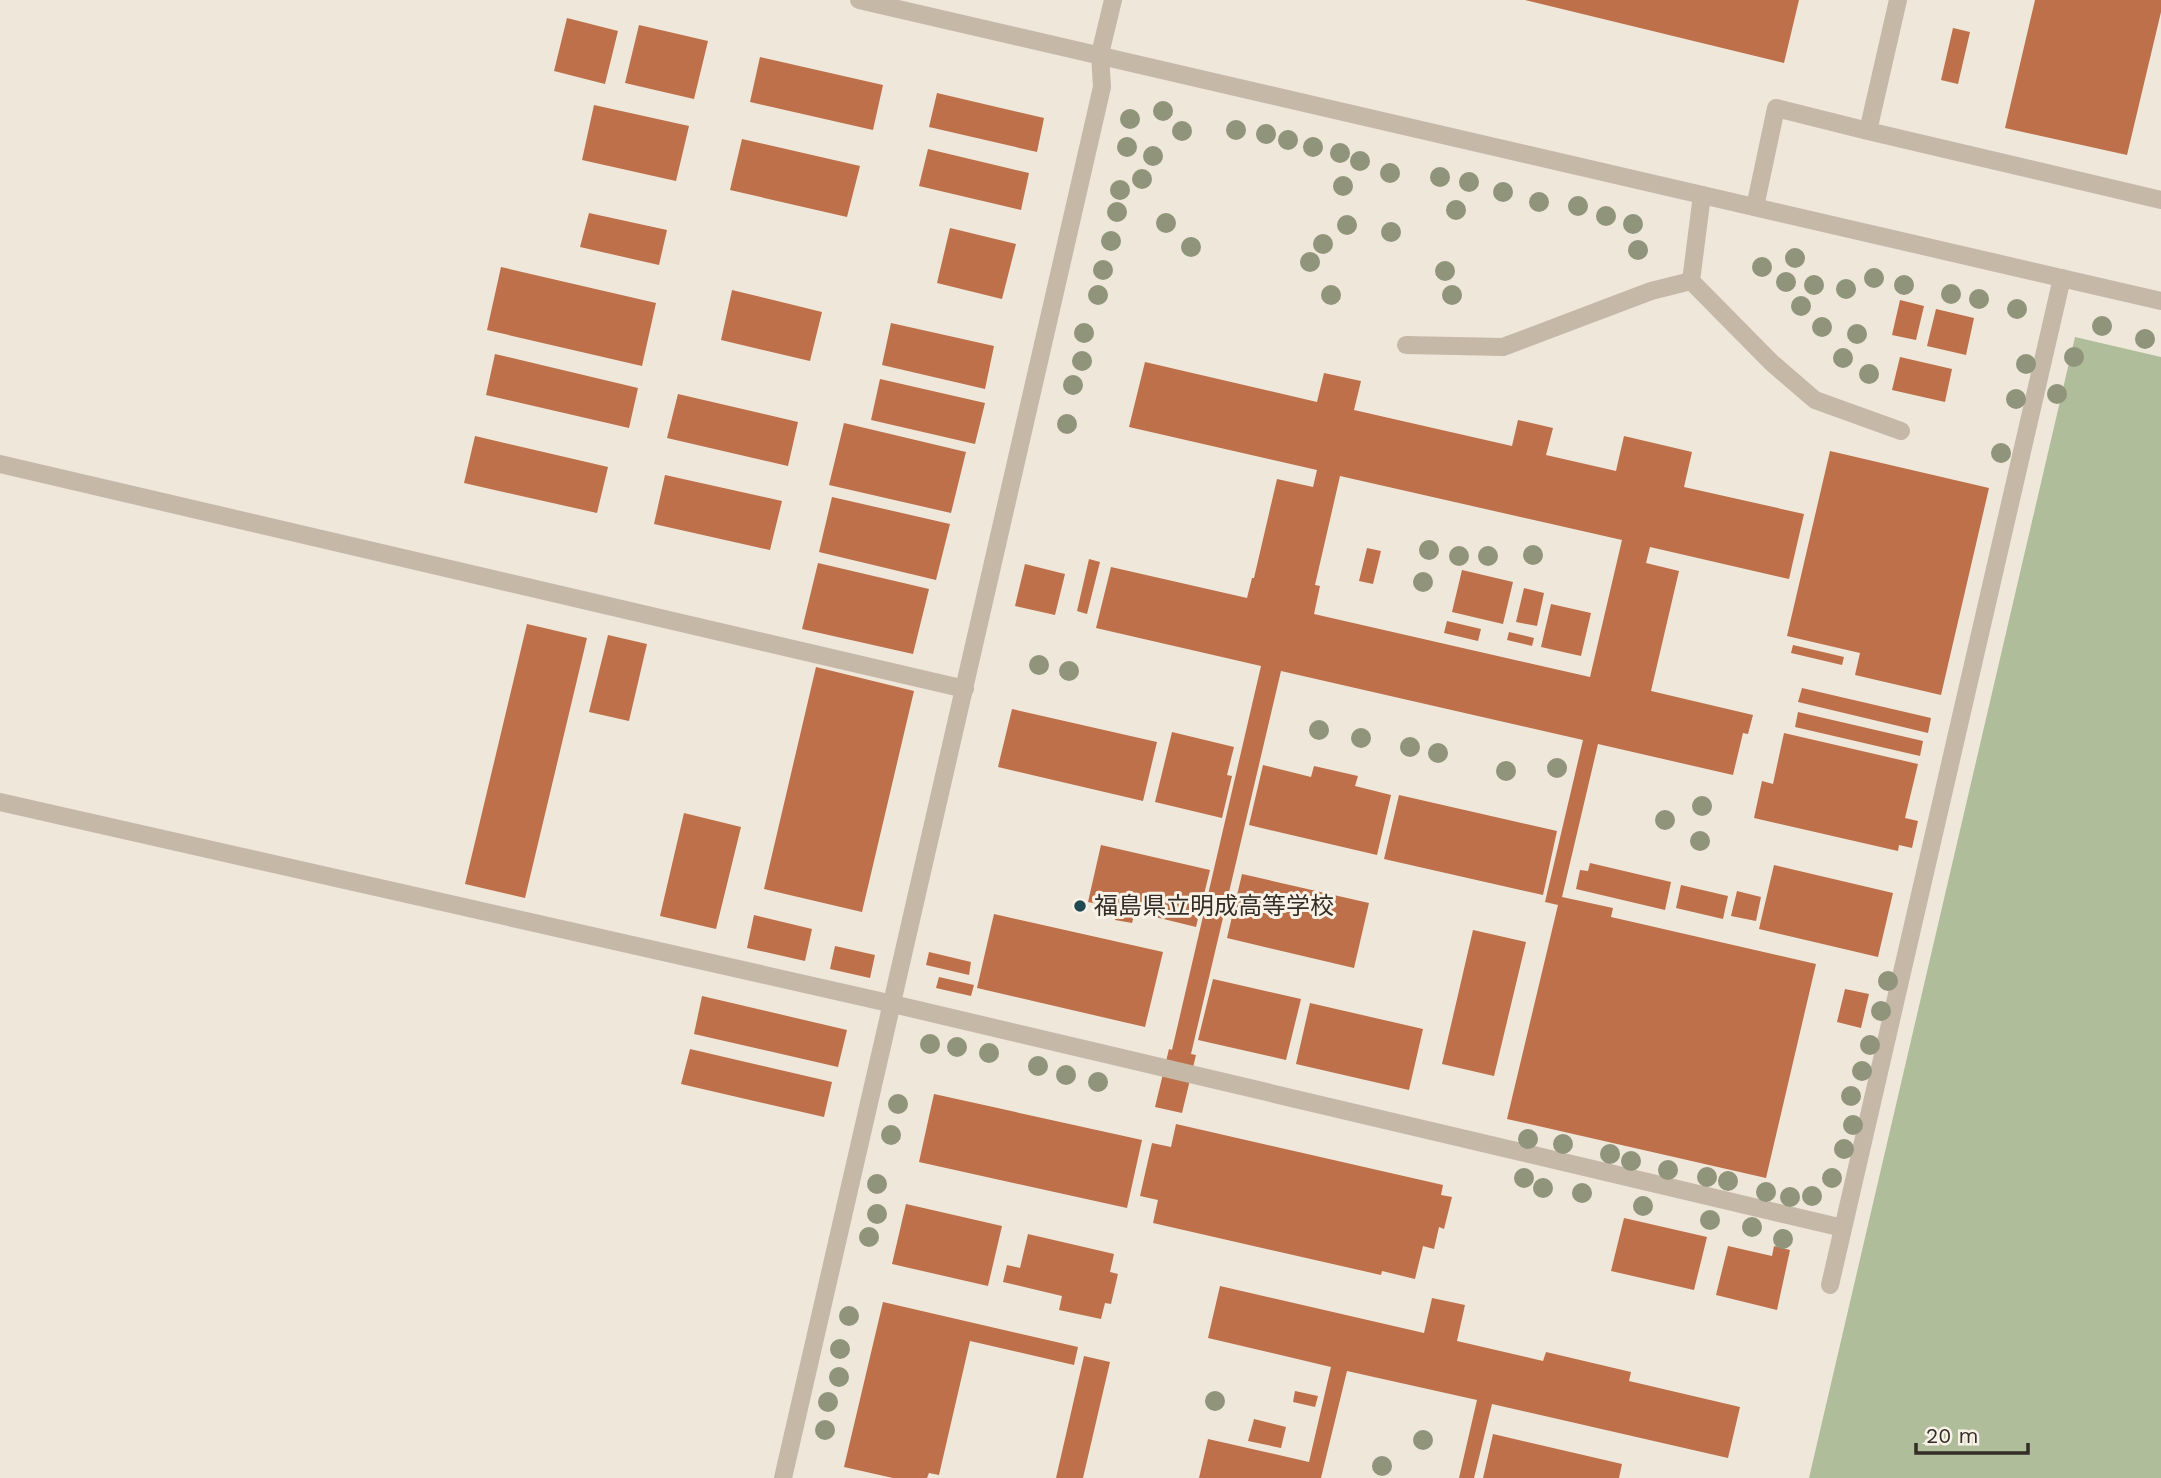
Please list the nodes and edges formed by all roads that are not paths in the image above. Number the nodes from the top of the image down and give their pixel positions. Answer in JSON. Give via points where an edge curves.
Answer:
{"nodes":[{"id":1,"x":859,"y":0,"type":"edge"},
{"id":2,"x":1113,"y":0,"type":"edge"},
{"id":3,"x":1898,"y":0,"type":"edge"},
{"id":4,"x":898,"y":4,"type":"edge"},
{"id":5,"x":1101,"y":54,"type":"junction"},
{"id":6,"x":1868,"y":131,"type":"junction"},
{"id":7,"x":1702,"y":195,"type":"junction"},
{"id":8,"x":2161,"y":200,"type":"edge"},
{"id":9,"x":1755,"y":207,"type":"junction"},
{"id":10,"x":2062,"y":278,"type":"junction"},
{"id":11,"x":1690,"y":281,"type":"junction"},
{"id":12,"x":2161,"y":300,"type":"edge"},
{"id":13,"x":1406,"y":345,"type":"dead end"},
{"id":14,"x":1901,"y":430,"type":"dead end"},
{"id":15,"x":0,"y":464,"type":"edge"},
{"id":16,"x":965,"y":688,"type":"junction"},
{"id":17,"x":0,"y":802,"type":"edge"},
{"id":18,"x":893,"y":1004,"type":"junction"},
{"id":19,"x":1843,"y":1228,"type":"junction"},
{"id":20,"x":1830,"y":1285,"type":"dead end"},
{"id":21,"x":783,"y":1478,"type":"edge"}],
"edges":[{"from":1,"to":4,"type":"street"},
{"from":2,"to":5,"type":"street"},
{"from":3,"to":6,"type":"street"},
{"from":4,"to":5,"type":"street"},
{"from":5,"to":7,"type":"street"},
{"from":5,"to":16,"type":"street","via":[[1102,87]]},
{"from":6,"to":8,"type":"street"},
{"from":6,"to":9,"type":"street","via":[[1776,108]]},
{"from":7,"to":9,"type":"street"},
{"from":7,"to":11,"type":"street"},
{"from":9,"to":10,"type":"street"},
{"from":10,"to":12,"type":"street"},
{"from":10,"to":19,"type":"street"},
{"from":11,"to":13,"type":"street","via":[[1651,291],[1503,347]]},
{"from":11,"to":14,"type":"street","via":[[1815,400]]},
{"from":15,"to":16,"type":"street"},
{"from":16,"to":18,"type":"street"},
{"from":17,"to":18,"type":"street"},
{"from":18,"to":19,"type":"street"},
{"from":18,"to":21,"type":"street"},
{"from":19,"to":20,"type":"street"}]}
